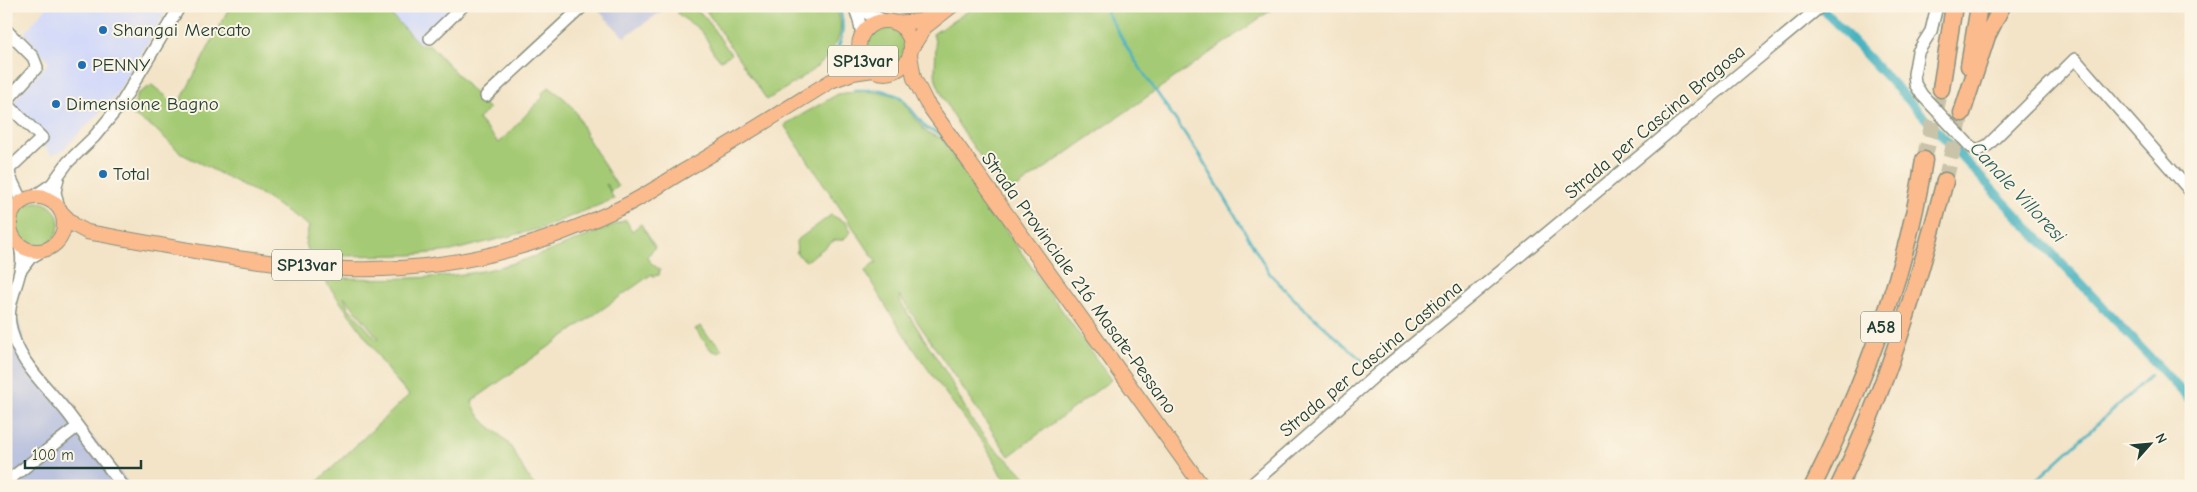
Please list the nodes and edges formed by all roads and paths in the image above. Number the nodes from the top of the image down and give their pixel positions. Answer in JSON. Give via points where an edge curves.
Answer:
{"nodes":[{"id":1,"x":180,"y":6,"type":"edge"},
{"id":2,"x":463,"y":6,"type":"edge"},
{"id":3,"x":583,"y":6,"type":"edge"},
{"id":4,"x":854,"y":6,"type":"edge"},
{"id":5,"x":859,"y":6,"type":"edge"},
{"id":6,"x":1936,"y":6,"type":"edge"},
{"id":7,"x":1954,"y":6,"type":"edge"},
{"id":8,"x":1979,"y":6,"type":"edge"},
{"id":9,"x":2002,"y":6,"type":"edge"},
{"id":10,"x":1818,"y":8,"type":"edge"},
{"id":11,"x":948,"y":9,"type":"edge"},
{"id":12,"x":890,"y":22,"type":"junction"},
{"id":13,"x":6,"y":30,"type":"edge"},
{"id":14,"x":430,"y":38,"type":"dead end"},
{"id":15,"x":861,"y":39,"type":"junction"},
{"id":16,"x":911,"y":52,"type":"junction"},
{"id":17,"x":878,"y":72,"type":"junction"},
{"id":18,"x":831,"y":81,"type":"junction"},
{"id":19,"x":1941,"y":88,"type":"tunnel mouth"},
{"id":20,"x":486,"y":96,"type":"dead end"},
{"id":21,"x":926,"y":102,"type":"junction"},
{"id":22,"x":6,"y":104,"type":"edge"},
{"id":23,"x":1924,"y":160,"type":"tunnel mouth"},
{"id":24,"x":58,"y":176,"type":"junction"},
{"id":25,"x":1945,"y":181,"type":"tunnel mouth"},
{"id":26,"x":2191,"y":192,"type":"edge"},
{"id":27,"x":19,"y":206,"type":"edge"},
{"id":28,"x":60,"y":210,"type":"junction"},
{"id":29,"x":87,"y":232,"type":"junction"},
{"id":30,"x":12,"y":234,"type":"edge"},
{"id":31,"x":55,"y":245,"type":"junction"},
{"id":32,"x":42,"y":251,"type":"junction"},
{"id":33,"x":1516,"y":259,"type":"joint"},
{"id":34,"x":20,"y":272,"type":"junction"},
{"id":35,"x":8,"y":322,"type":"edge"},
{"id":36,"x":77,"y":427,"type":"junction"},
{"id":37,"x":6,"y":482,"type":"edge"},
{"id":38,"x":123,"y":486,"type":"edge"},
{"id":39,"x":1202,"y":486,"type":"edge"},
{"id":40,"x":1250,"y":486,"type":"edge"},
{"id":41,"x":1813,"y":486,"type":"edge"},
{"id":42,"x":1839,"y":486,"type":"edge"}],
"edges":[{"from":1,"to":24,"type":"street","via":[[121,104]]},
{"from":2,"to":14,"type":"street"},
{"from":3,"to":20,"type":"street"},
{"from":4,"to":15,"type":"street"},
{"from":5,"to":12,"type":"street","via":[[868,14]]},
{"from":6,"to":26,"type":"street","via":[[1931,32],[1918,52],[1915,84],[1974,149],[1988,145],[2075,59]]},
{"from":7,"to":19,"type":"highway"},
{"from":8,"to":9,"type":"highway","via":[[1962,113],[1987,36]]},
{"from":10,"to":33,"type":"street","name":"Strada per Cascina Bragosa"},
{"from":11,"to":12,"type":"main road","number":"SP13var","via":[[919,21]]},
{"from":11,"to":16,"type":"main road","number":"SP13var","via":[[924,28]]},
{"from":12,"to":15,"type":"main road","number":"SP13var","via":[[872,24]]},
{"from":12,"to":16,"type":"main road","number":"SP13var","via":[[907,33]]},
{"from":13,"to":22,"type":"street","via":[[32,56],[37,67]]},
{"from":15,"to":17,"type":"main road","number":"SP13var","via":[[861,58]]},
{"from":15,"to":18,"type":"main road","number":"SP13var","via":[[848,65]]},
{"from":16,"to":17,"type":"main road","number":"SP13var","via":[[900,69]]},
{"from":16,"to":21,"type":"main road","via":[[913,76]]},
{"from":17,"to":18,"type":"main road","number":"SP13var","via":[[853,73]]},
{"from":17,"to":21,"type":"main road","via":[[905,81]]},
{"from":18,"to":29,"type":"main road","number":"SP13var","via":[[618,210],[546,239],[490,255],[424,265],[346,269],[241,259]]},
{"from":21,"to":39,"type":"main road","name":"Strada Provinciale 216 Masate-Pessano"},
{"from":22,"to":27,"type":"street","via":[[42,138],[10,169]]},
{"from":23,"to":41,"type":"highway","number":"A58","via":[[1910,228],[1882,322],[1850,408]]},
{"from":24,"to":27,"type":"street","via":[[50,186]]},
{"from":24,"to":28,"type":"street","via":[[55,190]]},
{"from":25,"to":42,"type":"highway","number":"A58","via":[[1896,350]]},
{"from":27,"to":28,"type":"main road","via":[[46,199]]},
{"from":27,"to":30,"type":"main road","via":[[11,217]]},
{"from":28,"to":29,"type":"main road","number":"SP13var","via":[[74,226]]},
{"from":28,"to":31,"type":"main road","via":[[64,230]]},
{"from":29,"to":31,"type":"main road","number":"SP13var","via":[[71,235]]},
{"from":30,"to":32,"type":"main road","via":[[28,250]]},
{"from":30,"to":34,"type":"street","via":[[22,256]]},
{"from":31,"to":32,"type":"main road"},
{"from":32,"to":34,"type":"street","via":[[30,258]]},
{"from":33,"to":40,"type":"street","name":"Strada per Cascina Castiona"},
{"from":34,"to":35,"type":"street"},
{"from":35,"to":36,"type":"street","via":[[23,359]]},
{"from":36,"to":37,"type":"street"},
{"from":36,"to":38,"type":"street"}]}
